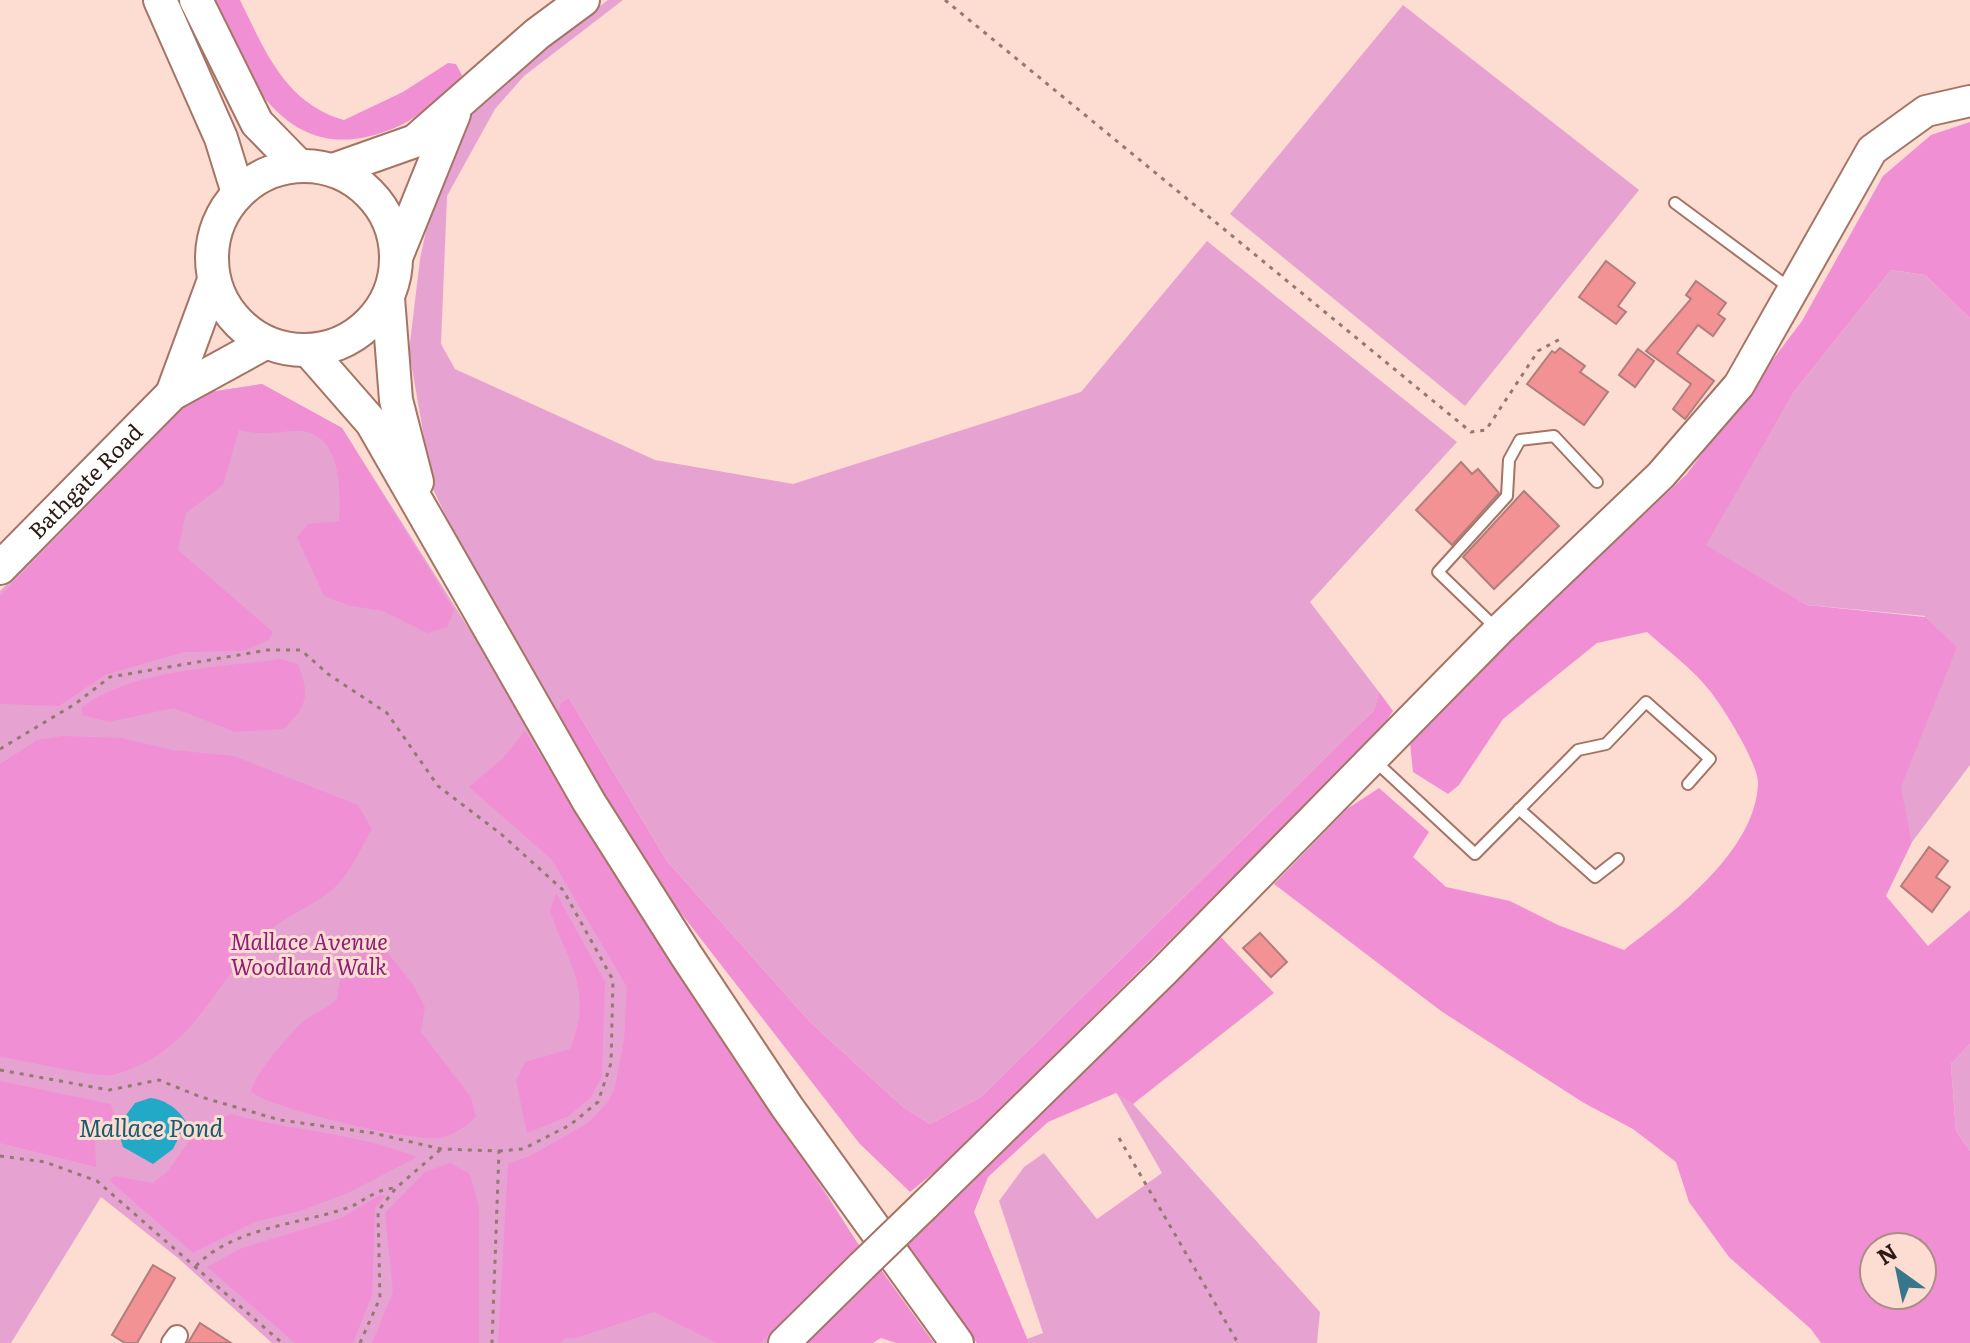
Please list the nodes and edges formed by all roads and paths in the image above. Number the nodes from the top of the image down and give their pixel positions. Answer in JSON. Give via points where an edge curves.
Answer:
{"nodes":[{"id":1,"x":160,"y":0,"type":"edge"},
{"id":2,"x":196,"y":0,"type":"edge"},
{"id":3,"x":583,"y":0,"type":"edge"},
{"id":4,"x":945,"y":0,"type":"edge"},
{"id":5,"x":1970,"y":101,"type":"edge"},
{"id":6,"x":459,"y":104,"type":"junction"},
{"id":7,"x":299,"y":166,"type":"junction"},
{"id":8,"x":333,"y":170,"type":"junction"},
{"id":9,"x":238,"y":193,"type":"junction"},
{"id":10,"x":1675,"y":203,"type":"dead end"},
{"id":11,"x":397,"y":255,"type":"junction"},
{"id":12,"x":214,"y":280,"type":"junction"},
{"id":13,"x":1793,"y":290,"type":"junction"},
{"id":14,"x":388,"y":298,"type":"junction"},
{"id":15,"x":1564,"y":337,"type":"dead end"},
{"id":16,"x":265,"y":343,"type":"junction"},
{"id":17,"x":309,"y":351,"type":"junction"},
{"id":18,"x":172,"y":394,"type":"junction"},
{"id":19,"x":1597,"y":482,"type":"dead end"},
{"id":20,"x":428,"y":524,"type":"junction"},
{"id":21,"x":0,"y":568,"type":"edge"},
{"id":22,"x":1499,"y":630,"type":"junction"},
{"id":23,"x":0,"y":749,"type":"edge"},
{"id":24,"x":1373,"y":759,"type":"junction"},
{"id":25,"x":1688,"y":784,"type":"dead end"},
{"id":26,"x":1519,"y":809,"type":"junction"},
{"id":27,"x":1618,"y":859,"type":"dead end"},
{"id":28,"x":0,"y":1070,"type":"edge"},
{"id":29,"x":1119,"y":1138,"type":"dead end"},
{"id":30,"x":441,"y":1149,"type":"junction"},
{"id":31,"x":499,"y":1151,"type":"junction"},
{"id":32,"x":0,"y":1156,"type":"edge"},
{"id":33,"x":396,"y":1188,"type":"junction"},
{"id":34,"x":196,"y":1266,"type":"junction"},
{"id":35,"x":282,"y":1343,"type":"edge"},
{"id":36,"x":360,"y":1343,"type":"edge"},
{"id":37,"x":492,"y":1343,"type":"edge"},
{"id":38,"x":784,"y":1343,"type":"edge"},
{"id":39,"x":957,"y":1343,"type":"edge"},
{"id":40,"x":1238,"y":1343,"type":"edge"}],
"edges":[{"from":1,"to":9,"type":"main road","via":[[221,138]]},
{"from":2,"to":7,"type":"main road","via":[[257,123]]},
{"from":3,"to":6,"type":"main road"},
{"from":4,"to":15,"type":"path","via":[[1471,432],[1486,430],[1538,351]]},
{"from":5,"to":13,"type":"main road","via":[[1926,111],[1872,150]]},
{"from":6,"to":8,"type":"main road","via":[[415,141]]},
{"from":6,"to":11,"type":"main road"},
{"from":7,"to":8,"type":"main road"},
{"from":7,"to":9,"type":"main road","via":[[264,174]]},
{"from":8,"to":11,"type":"main road","via":[[361,185],[380,205]]},
{"from":9,"to":12,"type":"main road","via":[[218,225],[211,256]]},
{"from":10,"to":13,"type":"lane"},
{"from":11,"to":14,"type":"main road"},
{"from":12,"to":16,"type":"main road","via":[[238,324]]},
{"from":12,"to":18,"type":"main road","name":"Bathgate Road"},
{"from":13,"to":22,"type":"main road","via":[[1739,385],[1661,475]]},
{"from":14,"to":17,"type":"main road","via":[[354,336]]},
{"from":14,"to":20,"type":"main road","via":[[396,400]]},
{"from":16,"to":17,"type":"main road"},
{"from":16,"to":18,"type":"main road","name":"Bathgate Road"},
{"from":17,"to":20,"type":"main road","via":[[372,423]]},
{"from":18,"to":21,"type":"main road","name":"Bathgate Road"},
{"from":19,"to":22,"type":"lane","via":[[1554,436],[1520,440],[1509,460],[1507,496],[1438,572]]},
{"from":20,"to":39,"type":"main road","via":[[677,942],[787,1107]]},
{"from":22,"to":24,"type":"main road"},
{"from":23,"to":31,"type":"path","via":[[110,677],[268,650],[301,650],[387,713],[438,786],[563,890],[613,980],[611,1063],[598,1102],[570,1125],[523,1149]]},
{"from":24,"to":26,"type":"lane","via":[[1475,854]]},
{"from":24,"to":38,"type":"main road","bridge":true},
{"from":25,"to":26,"type":"lane","via":[[1710,759],[1646,702],[1606,744],[1578,750]]},
{"from":26,"to":27,"type":"lane","via":[[1595,877]]},
{"from":28,"to":30,"type":"path","via":[[109,1090],[159,1080],[280,1120]]},
{"from":29,"to":40,"type":"path"},
{"from":30,"to":31,"type":"path"},
{"from":30,"to":33,"type":"path"},
{"from":31,"to":37,"type":"path"},
{"from":32,"to":34,"type":"path","via":[[45,1162],[97,1181]]},
{"from":33,"to":34,"type":"path","via":[[376,1190],[347,1209],[286,1222],[209,1252]]},
{"from":33,"to":36,"type":"path","via":[[378,1211],[380,1298]]},
{"from":34,"to":35,"type":"path"}]}
